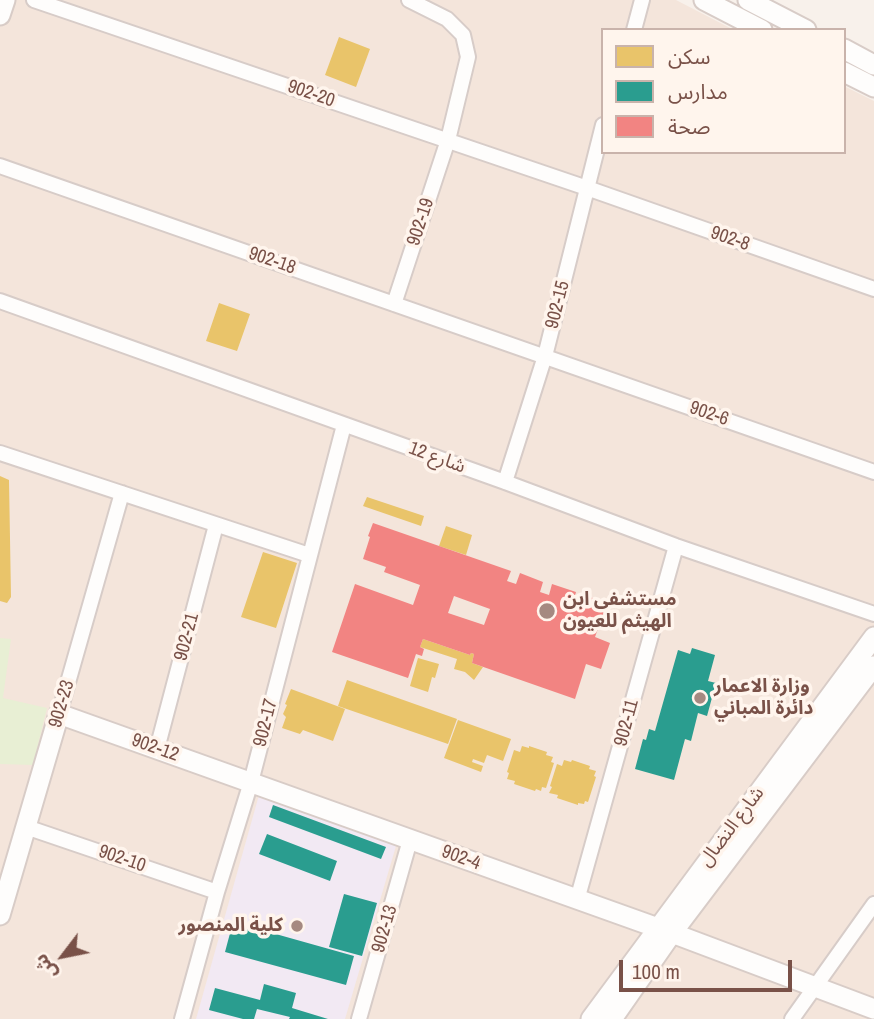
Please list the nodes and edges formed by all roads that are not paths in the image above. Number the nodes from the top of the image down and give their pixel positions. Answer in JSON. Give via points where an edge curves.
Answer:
{"nodes":[{"id":1,"x":5,"y":0,"type":"edge"},
{"id":2,"x":34,"y":0,"type":"edge"},
{"id":3,"x":409,"y":0,"type":"edge"},
{"id":4,"x":633,"y":0,"type":"edge"},
{"id":5,"x":642,"y":0,"type":"edge"},
{"id":6,"x":704,"y":0,"type":"edge"},
{"id":7,"x":748,"y":0,"type":"edge"},
{"id":8,"x":0,"y":15,"type":"edge"},
{"id":9,"x":626,"y":28,"type":"edge"},
{"id":10,"x":635,"y":28,"type":"edge"},
{"id":11,"x":758,"y":28,"type":"edge"},
{"id":12,"x":802,"y":28,"type":"edge"},
{"id":13,"x":846,"y":50,"type":"edge"},
{"id":14,"x":874,"y":65,"type":"edge"},
{"id":15,"x":846,"y":73,"type":"edge"},
{"id":16,"x":874,"y":87,"type":"edge"},
{"id":17,"x":601,"y":133,"type":"edge"},
{"id":18,"x":448,"y":140,"type":"junction"},
{"id":19,"x":0,"y":166,"type":"edge"},
{"id":20,"x":587,"y":188,"type":"junction"},
{"id":21,"x":874,"y":289,"type":"edge"},
{"id":22,"x":0,"y":301,"type":"edge"},
{"id":23,"x":394,"y":304,"type":"junction"},
{"id":24,"x":545,"y":356,"type":"junction"},
{"id":25,"x":344,"y":425,"type":"junction"},
{"id":26,"x":0,"y":453,"type":"edge"},
{"id":27,"x":874,"y":472,"type":"edge"},
{"id":28,"x":505,"y":482,"type":"junction"},
{"id":29,"x":122,"y":494,"type":"junction"},
{"id":30,"x":216,"y":525,"type":"junction"},
{"id":31,"x":676,"y":546,"type":"junction"},
{"id":32,"x":309,"y":555,"type":"junction"},
{"id":33,"x":874,"y":614,"type":"edge"},
{"id":34,"x":874,"y":637,"type":"edge"},
{"id":35,"x":874,"y":666,"type":"edge"},
{"id":36,"x":59,"y":714,"type":"junction"},
{"id":37,"x":157,"y":749,"type":"junction"},
{"id":38,"x":251,"y":782,"type":"junction"},
{"id":39,"x":26,"y":827,"type":"junction"},
{"id":40,"x":410,"y":840,"type":"junction"},
{"id":41,"x":217,"y":892,"type":"junction"},
{"id":42,"x":577,"y":900,"type":"junction"},
{"id":43,"x":874,"y":904,"type":"edge"},
{"id":44,"x":0,"y":915,"type":"edge"},
{"id":45,"x":665,"y":931,"type":"junction"},
{"id":46,"x":815,"y":987,"type":"junction"},
{"id":47,"x":874,"y":1009,"type":"edge"},
{"id":48,"x":182,"y":1019,"type":"edge"},
{"id":49,"x":359,"y":1019,"type":"edge"},
{"id":50,"x":591,"y":1019,"type":"edge"},
{"id":51,"x":612,"y":1019,"type":"edge"},
{"id":52,"x":792,"y":1019,"type":"edge"}],
"edges":[{"from":1,"to":8,"type":"main road"},
{"from":2,"to":18,"type":"street","name":"902-20"},
{"from":3,"to":18,"type":"street","name":"902-19","via":[[447,19],[463,35],[468,57]]},
{"from":4,"to":9,"type":"street"},
{"from":5,"to":10,"type":"street"},
{"from":6,"to":11,"type":"main road"},
{"from":7,"to":12,"type":"main road"},
{"from":13,"to":14,"type":"main road"},
{"from":15,"to":16,"type":"main road"},
{"from":17,"to":20,"type":"street","name":"902-15"},
{"from":18,"to":20,"type":"street","name":"902-20"},
{"from":18,"to":23,"type":"street","name":"902-19"},
{"from":19,"to":23,"type":"street","name":"902-18"},
{"from":20,"to":21,"type":"street","name":"902-8"},
{"from":20,"to":24,"type":"street","name":"902-15"},
{"from":22,"to":25,"type":"street","name":"شارع 12"},
{"from":23,"to":24,"type":"street","name":"902-18"},
{"from":24,"to":27,"type":"street","name":"902-6"},
{"from":24,"to":28,"type":"street","name":"902-15"},
{"from":25,"to":28,"type":"street","name":"شارع 12"},
{"from":25,"to":32,"type":"street","name":"902-17"},
{"from":26,"to":29,"type":"street"},
{"from":28,"to":31,"type":"street","name":"شارع 12"},
{"from":29,"to":30,"type":"street"},
{"from":29,"to":36,"type":"street","name":"902-23"},
{"from":30,"to":32,"type":"street"},
{"from":30,"to":37,"type":"street","name":"902-21"},
{"from":31,"to":33,"type":"street","name":"شارع 12"},
{"from":31,"to":42,"type":"street","name":"902-11"},
{"from":32,"to":38,"type":"street","name":"902-17"},
{"from":34,"to":45,"type":"main road","name":"شارع النضال"},
{"from":35,"to":45,"type":"main road","name":"شارع النضال"},
{"from":36,"to":37,"type":"main road","name":"902-12"},
{"from":36,"to":39,"type":"main road","name":"902-23"},
{"from":37,"to":38,"type":"main road","name":"902-12"},
{"from":38,"to":40,"type":"main road","name":"902-4"},
{"from":38,"to":41,"type":"street","name":"902-17"},
{"from":39,"to":41,"type":"street","name":"902-10"},
{"from":39,"to":44,"type":"main road","name":"902-23"},
{"from":40,"to":42,"type":"main road","name":"902-4"},
{"from":40,"to":49,"type":"street","name":"902-13"},
{"from":41,"to":48,"type":"street","name":"902-17"},
{"from":42,"to":45,"type":"main road","name":"902-4"},
{"from":43,"to":46,"type":"street"},
{"from":45,"to":46,"type":"main road","name":"902-4"},
{"from":45,"to":50,"type":"main road","name":"شارع النضال"},
{"from":45,"to":51,"type":"main road","name":"شارع النضال"},
{"from":46,"to":47,"type":"main road","name":"902-4"},
{"from":46,"to":52,"type":"street"}]}
